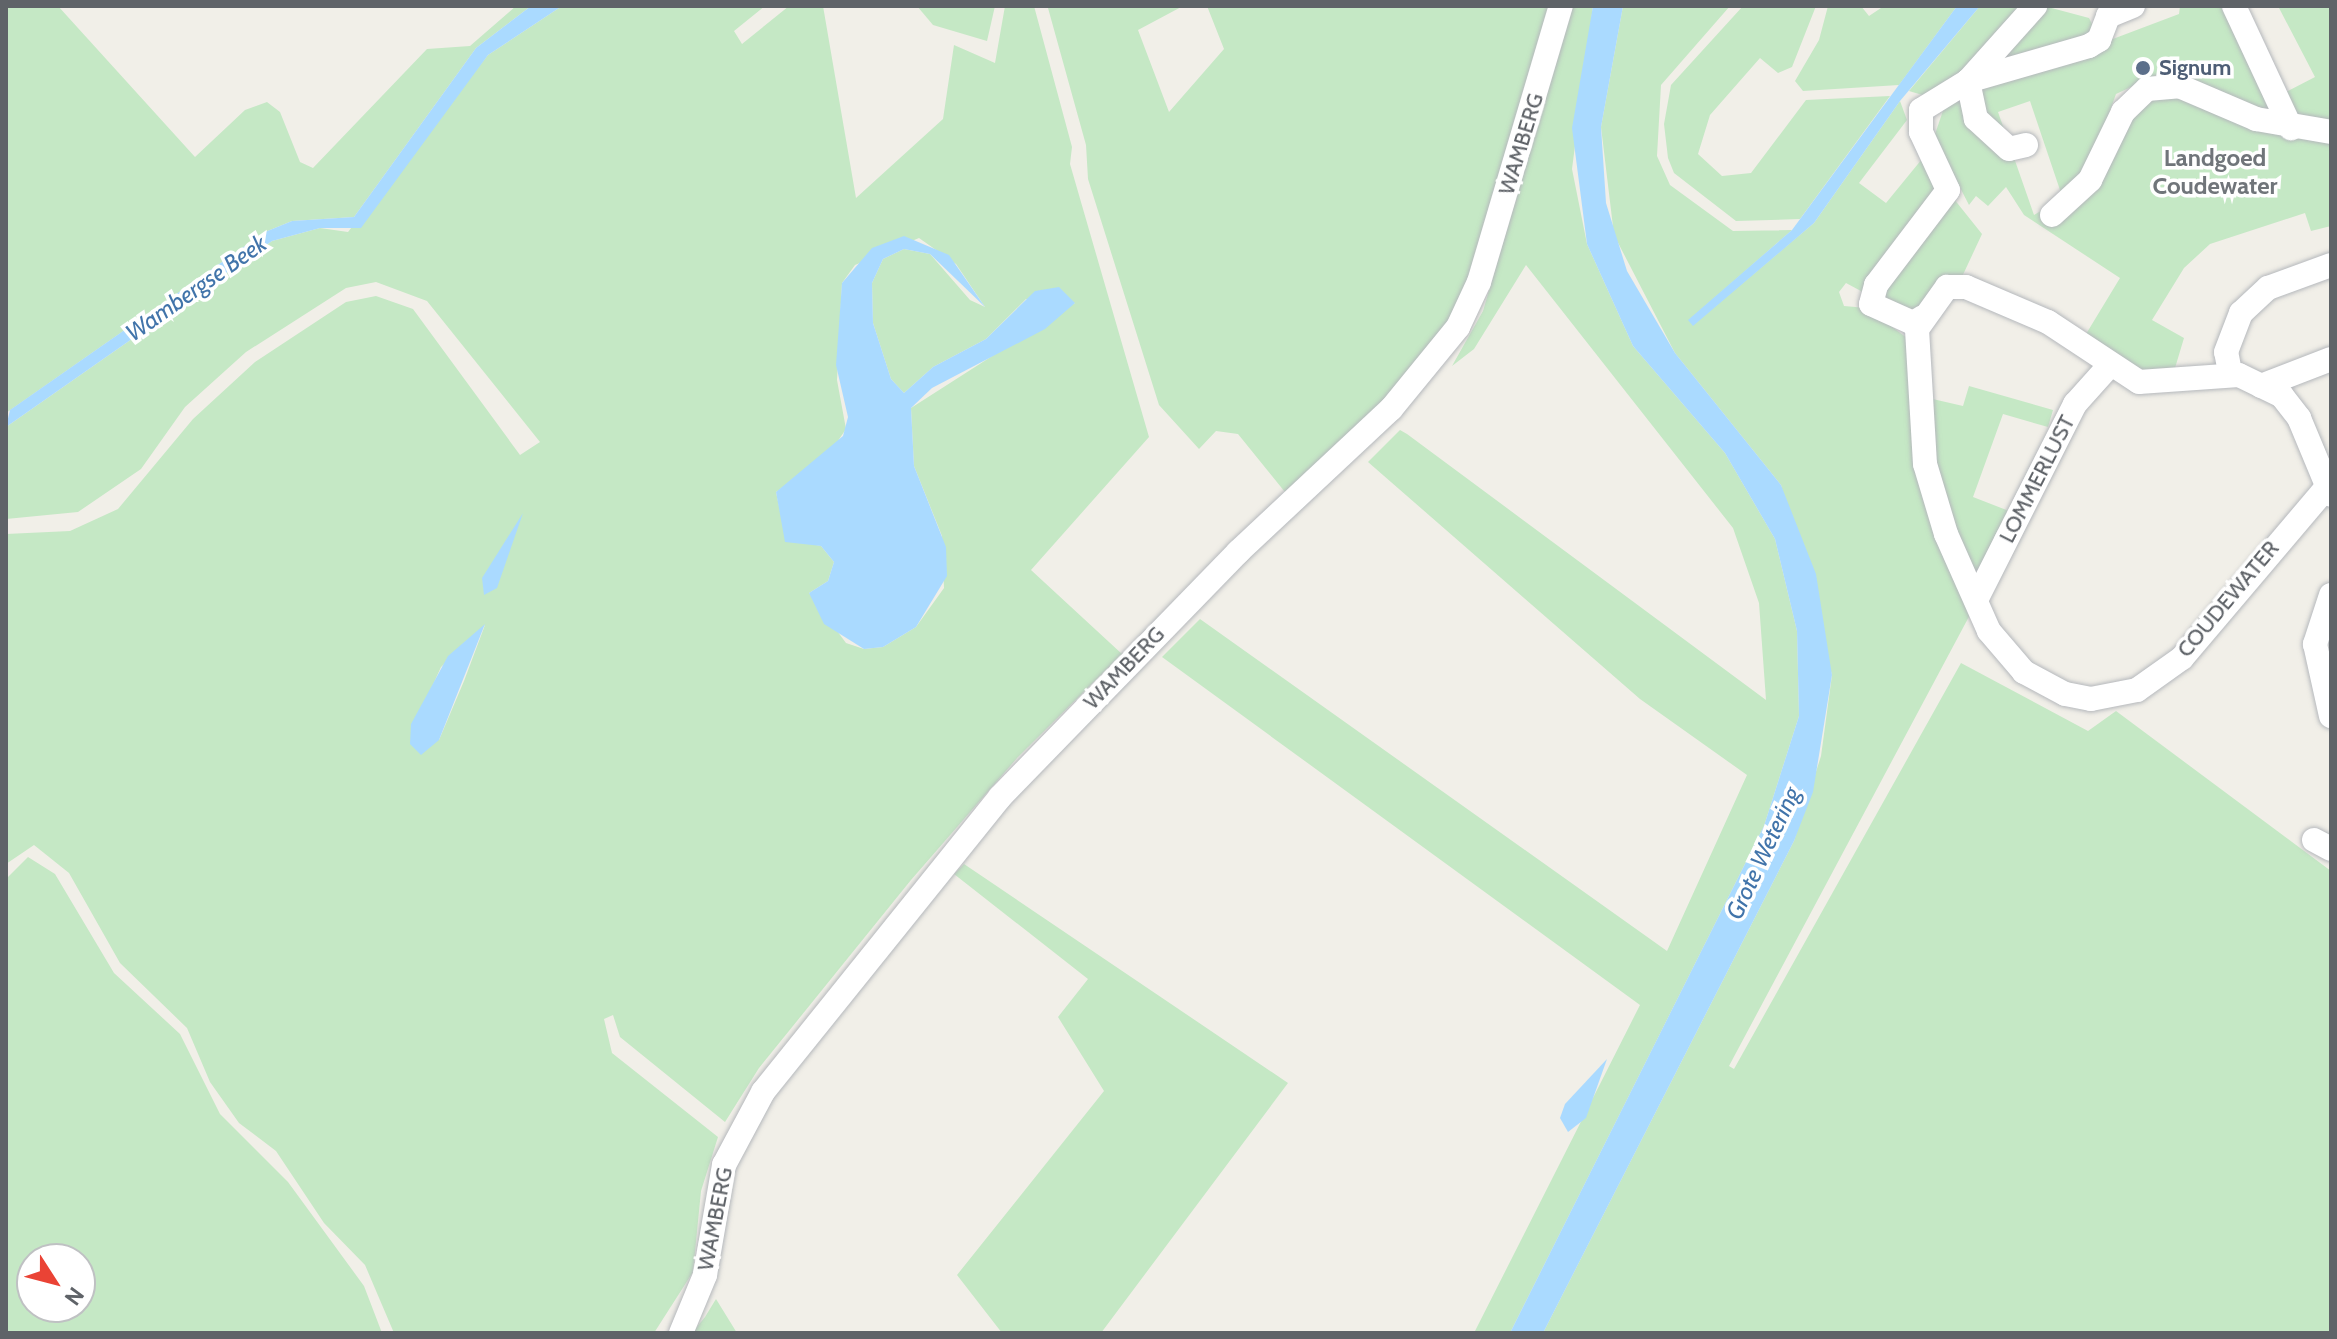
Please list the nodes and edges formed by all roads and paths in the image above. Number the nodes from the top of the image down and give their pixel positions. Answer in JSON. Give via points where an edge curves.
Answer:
{"nodes":[{"id":1,"x":1561,"y":6,"type":"edge"},
{"id":2,"x":2035,"y":6,"type":"edge"},
{"id":3,"x":2133,"y":6,"type":"edge"},
{"id":4,"x":2234,"y":6,"type":"edge"},
{"id":5,"x":1968,"y":81,"type":"junction"},
{"id":6,"x":2291,"y":128,"type":"junction"},
{"id":7,"x":2331,"y":132,"type":"edge"},
{"id":8,"x":2026,"y":145,"type":"dead end"},
{"id":9,"x":2052,"y":215,"type":"dead end"},
{"id":10,"x":2331,"y":265,"type":"edge"},
{"id":11,"x":1923,"y":317,"type":"junction"},
{"id":12,"x":2331,"y":359,"type":"edge"},
{"id":13,"x":2110,"y":365,"type":"junction"},
{"id":14,"x":2230,"y":372,"type":"junction"},
{"id":15,"x":2261,"y":386,"type":"junction"},
{"id":16,"x":2329,"y":491,"type":"edge"},
{"id":17,"x":2331,"y":595,"type":"edge"},
{"id":18,"x":1976,"y":600,"type":"junction"},
{"id":19,"x":2331,"y":716,"type":"edge"},
{"id":20,"x":681,"y":1333,"type":"edge"}],
"edges":[{"from":1,"to":20,"type":"street","name":"WAMBERG","via":[[1479,282],[1449,340],[1391,409],[1228,562],[1000,797],[763,1092],[724,1165],[705,1275]]},
{"from":2,"to":5,"type":"street"},
{"from":3,"to":5,"type":"street","via":[[2108,16],[2099,40],[2089,46]]},
{"from":4,"to":6,"type":"street"},
{"from":5,"to":8,"type":"street","via":[[1976,119],[2009,149]]},
{"from":5,"to":11,"type":"street","via":[[1927,102],[1919,119],[1948,190],[1876,285],[1871,304],[1913,323]]},
{"from":6,"to":7,"type":"street"},
{"from":6,"to":9,"type":"street","via":[[2179,86],[2147,89],[2123,112],[2090,180]]},
{"from":10,"to":14,"type":"street","via":[[2268,288],[2241,313],[2226,352]]},
{"from":11,"to":13,"type":"street","via":[[1947,287],[1991,292]]},
{"from":11,"to":18,"type":"street","name":"COUDEWATER","via":[[1917,329],[1925,464]]},
{"from":12,"to":15,"type":"street"},
{"from":13,"to":14,"type":"street","via":[[2139,382]]},
{"from":13,"to":18,"type":"street","name":"LOMMERLUST","via":[[2075,404]]},
{"from":14,"to":15,"type":"street","name":"COUDEWATER"},
{"from":15,"to":16,"type":"street","name":"COUDEWATER","via":[[2282,396],[2299,418]]},
{"from":16,"to":18,"type":"street","name":"COUDEWATER","via":[[2301,509],[2182,658],[2137,690],[2091,699],[2024,672],[1989,631]]},
{"from":17,"to":19,"type":"street","via":[[2315,644]]}]}
